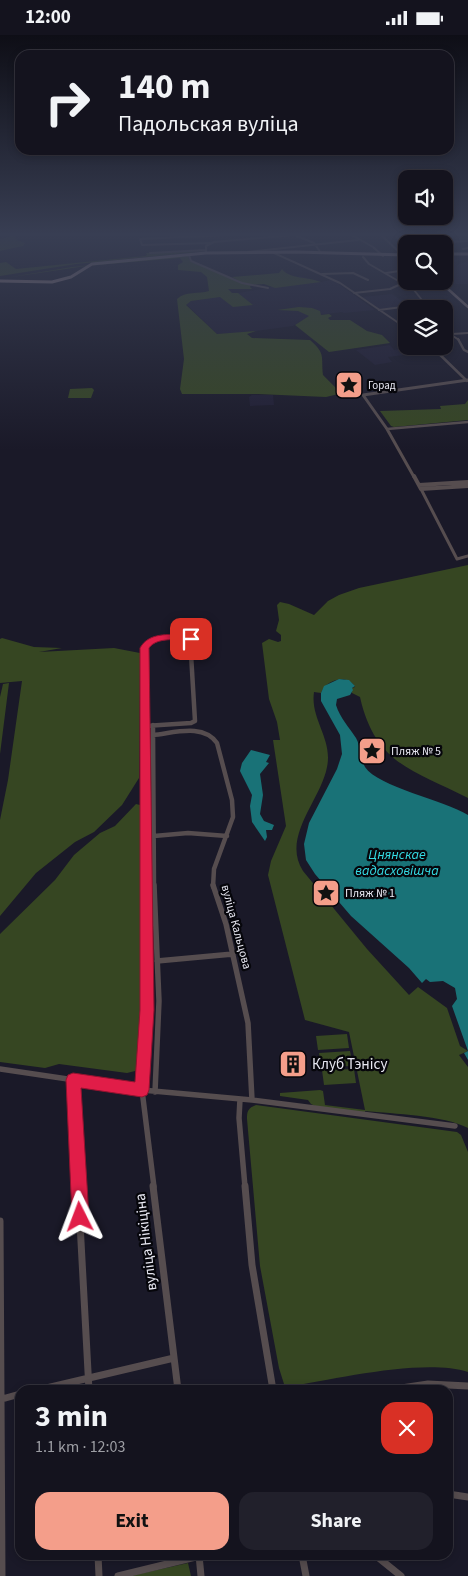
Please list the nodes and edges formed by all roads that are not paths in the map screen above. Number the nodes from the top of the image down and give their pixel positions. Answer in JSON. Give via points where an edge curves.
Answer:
{"nodes":[{"id":1,"x":373,"y":306,"type":"edge"},
{"id":2,"x":398,"y":308,"type":"edge"},
{"id":3,"x":379,"y":310,"type":"junction"},
{"id":4,"x":398,"y":323,"type":"edge"},
{"id":5,"x":468,"y":333,"type":"edge"},
{"id":6,"x":453,"y":334,"type":"edge"},
{"id":7,"x":453,"y":335,"type":"edge"},
{"id":8,"x":468,"y":353,"type":"edge"},
{"id":9,"x":440,"y":355,"type":"edge"},
{"id":10,"x":467,"y":381,"type":"edge"},
{"id":11,"x":468,"y":422,"type":"edge"},
{"id":12,"x":387,"y":429,"type":"junction"},
{"id":13,"x":468,"y":484,"type":"edge"},
{"id":14,"x":420,"y":487,"type":"junction"},
{"id":15,"x":468,"y":555,"type":"edge"},
{"id":16,"x":153,"y":725,"type":"junction"},
{"id":17,"x":144,"y":726,"type":"junction"},
{"id":18,"x":153,"y":735,"type":"junction"},
{"id":19,"x":154,"y":836,"type":"junction"},
{"id":20,"x":227,"y":836,"type":"junction"},
{"id":21,"x":233,"y":954,"type":"junction"},
{"id":22,"x":157,"y":961,"type":"junction"},
{"id":23,"x":0,"y":1069,"type":"edge"},
{"id":24,"x":73,"y":1080,"type":"junction"},
{"id":25,"x":142,"y":1090,"type":"junction"},
{"id":26,"x":155,"y":1092,"type":"junction"},
{"id":27,"x":240,"y":1099,"type":"junction"},
{"id":28,"x":252,"y":1100,"type":"junction"},
{"id":29,"x":455,"y":1126,"type":"dead end"},
{"id":30,"x":0,"y":1221,"type":"edge"},
{"id":31,"x":174,"y":1358,"type":"junction"},
{"id":32,"x":88,"y":1378,"type":"junction"},
{"id":33,"x":59,"y":1385,"type":"edge"},
{"id":34,"x":89,"y":1385,"type":"edge"},
{"id":35,"x":177,"y":1385,"type":"edge"},
{"id":36,"x":272,"y":1385,"type":"edge"},
{"id":37,"x":414,"y":1385,"type":"edge"},
{"id":38,"x":468,"y":1386,"type":"edge"},
{"id":39,"x":15,"y":1396,"type":"edge"},
{"id":40,"x":2,"y":1399,"type":"junction"},
{"id":41,"x":453,"y":1495,"type":"edge"},
{"id":42,"x":468,"y":1497,"type":"edge"},
{"id":43,"x":98,"y":1560,"type":"edge"},
{"id":44,"x":180,"y":1560,"type":"edge"},
{"id":45,"x":200,"y":1560,"type":"edge"},
{"id":46,"x":303,"y":1560,"type":"edge"},
{"id":47,"x":381,"y":1560,"type":"edge"},
{"id":48,"x":2,"y":1576,"type":"edge"},
{"id":49,"x":99,"y":1576,"type":"edge"},
{"id":50,"x":118,"y":1576,"type":"edge"},
{"id":51,"x":201,"y":1576,"type":"edge"},
{"id":52,"x":306,"y":1576,"type":"edge"},
{"id":53,"x":401,"y":1576,"type":"edge"}],
"edges":[{"from":1,"to":3,"type":"street"},
{"from":2,"to":3,"type":"street"},
{"from":3,"to":4,"type":"street"},
{"from":5,"to":6,"type":"street"},
{"from":7,"to":8,"type":"street"},
{"from":9,"to":10,"type":"street"},
{"from":10,"to":12,"type":"street","via":[[364,396]]},
{"from":11,"to":12,"type":"street"},
{"from":12,"to":14,"type":"street"},
{"from":13,"to":14,"type":"street"},
{"from":14,"to":15,"type":"street","via":[[458,557]]},
{"from":16,"to":17,"type":"street"},
{"from":16,"to":17,"type":"street","name":"вуліца Нікіціна","via":[[195,721],[191,639],[157,638],[145,645]]},
{"from":16,"to":18,"type":"street"},
{"from":17,"to":25,"type":"street","name":"вуліца Нікіціна","via":[[147,1010]]},
{"from":18,"to":19,"type":"street"},
{"from":18,"to":20,"type":"street","name":"вуліца Кальцова","via":[[200,731],[215,739],[233,808],[234,817]]},
{"from":19,"to":20,"type":"street","via":[[188,833]]},
{"from":19,"to":22,"type":"street"},
{"from":20,"to":21,"type":"street","name":"вуліца Кальцова","via":[[214,869],[213,886]]},
{"from":21,"to":22,"type":"street"},
{"from":21,"to":28,"type":"street","name":"вуліца Кальцова","via":[[248,1023]]},
{"from":22,"to":26,"type":"street","via":[[159,1001]]},
{"from":23,"to":24,"type":"street"},
{"from":24,"to":25,"type":"street"},
{"from":24,"to":32,"type":"street"},
{"from":25,"to":26,"type":"street"},
{"from":25,"to":31,"type":"street","name":"вуліца Нікіціна"},
{"from":26,"to":27,"type":"street"},
{"from":27,"to":28,"type":"street"},
{"from":27,"to":36,"type":"street","via":[[238,1118],[252,1265]]},
{"from":28,"to":29,"type":"street"},
{"from":30,"to":40,"type":"street"},
{"from":31,"to":32,"type":"street"},
{"from":31,"to":35,"type":"street","name":"вуліца Нікіціна"},
{"from":32,"to":33,"type":"street"},
{"from":32,"to":34,"type":"street"},
{"from":37,"to":38,"type":"street","via":[[430,1382]]},
{"from":39,"to":40,"type":"street"},
{"from":40,"to":48,"type":"street"},
{"from":41,"to":42,"type":"street"},
{"from":43,"to":49,"type":"street"},
{"from":44,"to":50,"type":"street"},
{"from":45,"to":51,"type":"street"},
{"from":46,"to":52,"type":"street"},
{"from":47,"to":53,"type":"street"}]}
